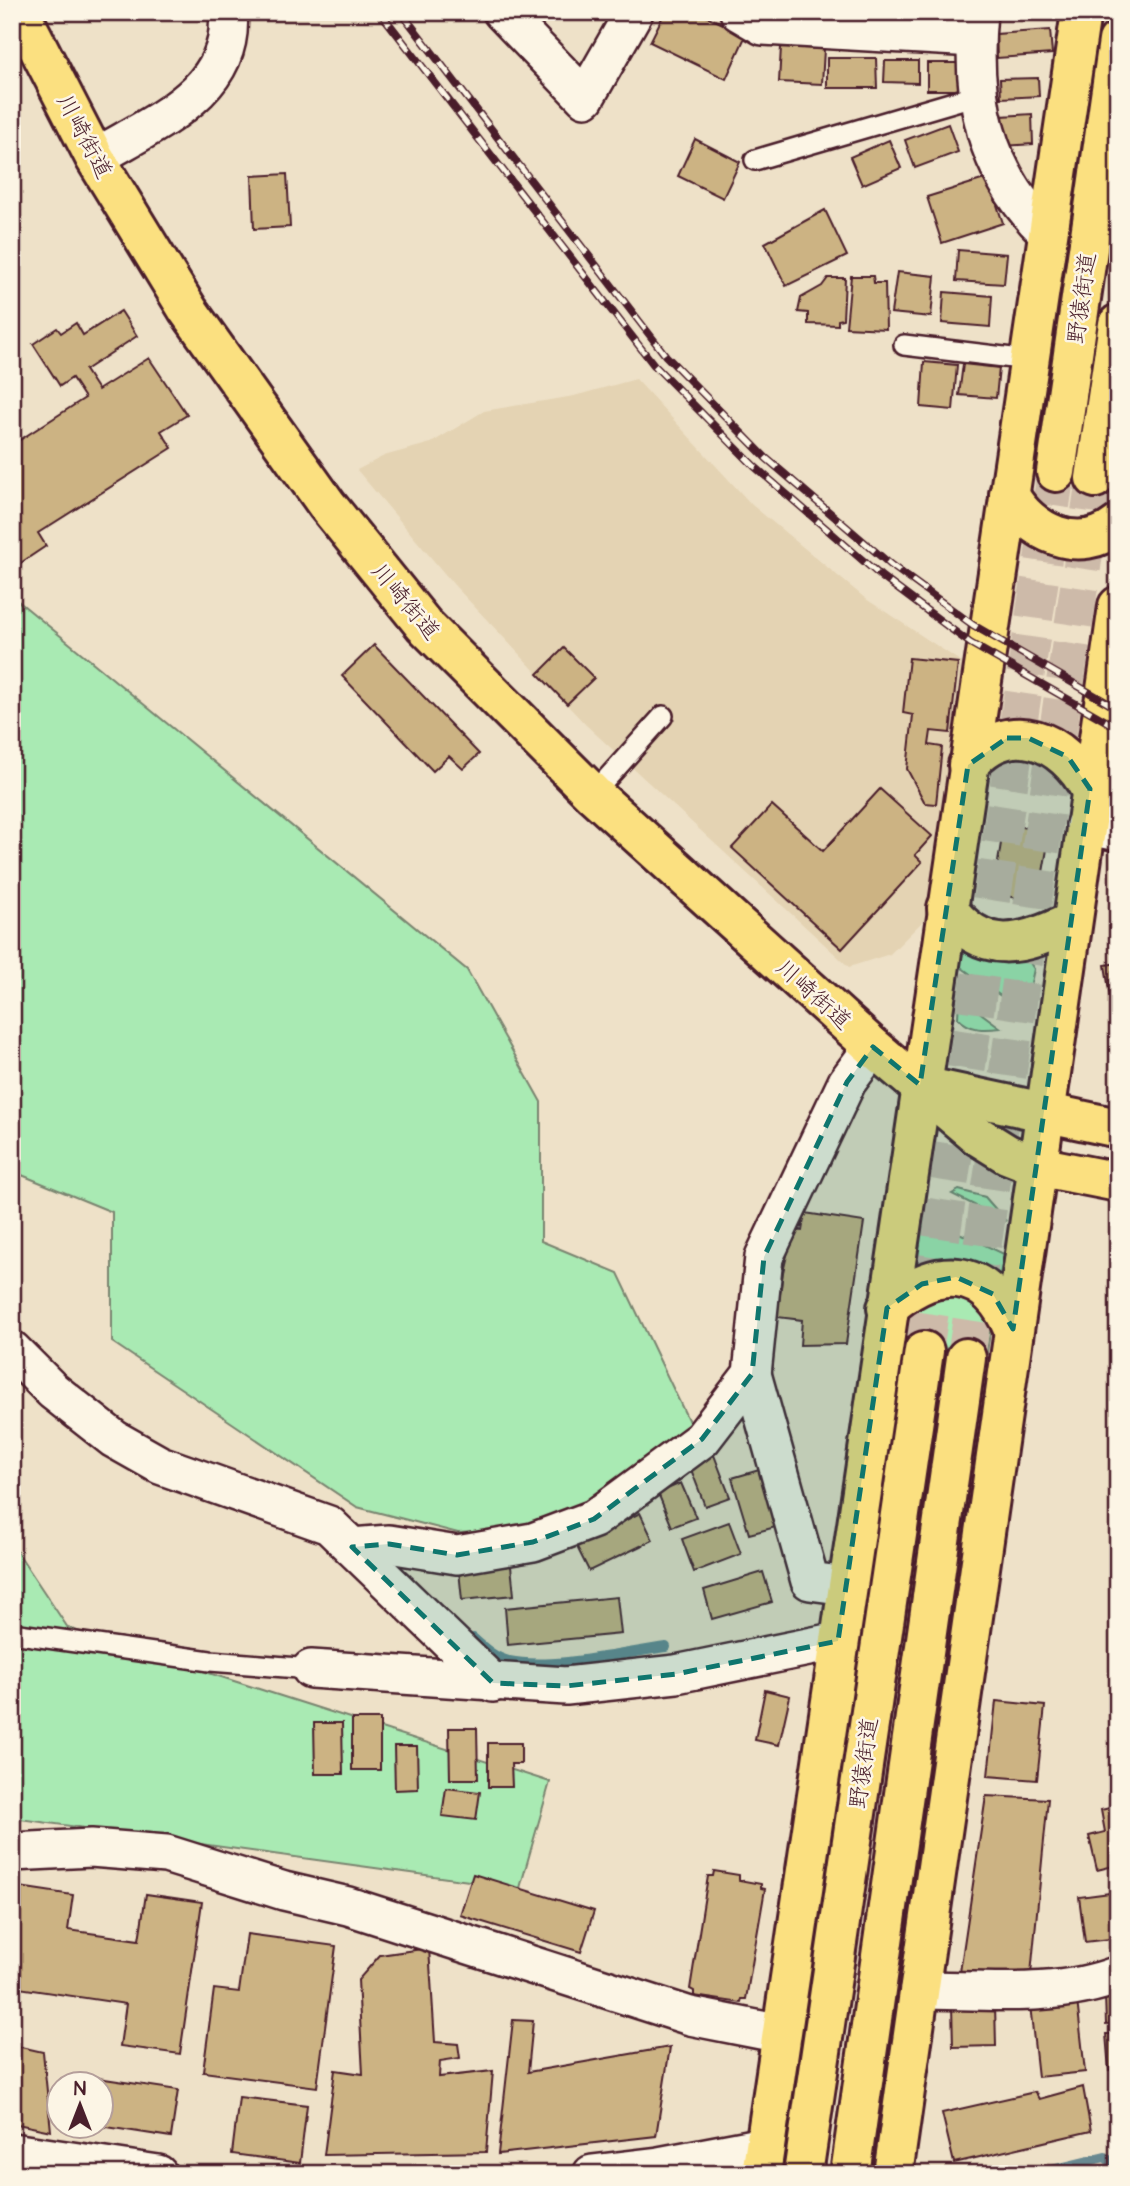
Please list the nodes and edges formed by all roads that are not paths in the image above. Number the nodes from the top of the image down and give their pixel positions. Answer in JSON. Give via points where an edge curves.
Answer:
{"nodes":[{"id":1,"x":20,"y":12,"type":"edge"},
{"id":2,"x":228,"y":12,"type":"edge"},
{"id":3,"x":502,"y":12,"type":"edge"},
{"id":4,"x":634,"y":12,"type":"edge"},
{"id":5,"x":738,"y":12,"type":"edge"},
{"id":6,"x":1081,"y":12,"type":"edge"},
{"id":7,"x":976,"y":25,"type":"edge"},
{"id":8,"x":1118,"y":41,"type":"edge"},
{"id":9,"x":977,"y":95,"type":"junction"},
{"id":10,"x":95,"y":158,"type":"junction"},
{"id":11,"x":755,"y":160,"type":"dead end"},
{"id":12,"x":1048,"y":233,"type":"junction"},
{"id":13,"x":1118,"y":324,"type":"edge"},
{"id":14,"x":904,"y":345,"type":"dead end"},
{"id":15,"x":1029,"y":360,"type":"junction"},
{"id":16,"x":1056,"y":472,"type":"tunnel mouth"},
{"id":17,"x":1095,"y":478,"type":"tunnel mouth"},
{"id":18,"x":1009,"y":494,"type":"junction"},
{"id":19,"x":1118,"y":525,"type":"edge"},
{"id":20,"x":1118,"y":606,"type":"edge"},
{"id":21,"x":663,"y":716,"type":"dead end"},
{"id":22,"x":968,"y":765,"type":"junction"},
{"id":23,"x":593,"y":794,"type":"junction"},
{"id":24,"x":1098,"y":815,"type":"edge"},
{"id":25,"x":947,"y":908,"type":"junction"},
{"id":26,"x":1071,"y":922,"type":"junction"},
{"id":27,"x":873,"y":1047,"type":"junction"},
{"id":28,"x":920,"y":1085,"type":"junction"},
{"id":29,"x":1044,"y":1113,"type":"junction"},
{"id":30,"x":1118,"y":1128,"type":"edge"},
{"id":31,"x":1037,"y":1166,"type":"junction"},
{"id":32,"x":1118,"y":1182,"type":"edge"},
{"id":33,"x":887,"y":1308,"type":"junction"},
{"id":34,"x":1013,"y":1329,"type":"junction"},
{"id":35,"x":12,"y":1350,"type":"edge"},
{"id":36,"x":924,"y":1352,"type":"tunnel mouth"},
{"id":37,"x":966,"y":1358,"type":"tunnel mouth"},
{"id":38,"x":752,"y":1374,"type":"junction"},
{"id":39,"x":352,"y":1547,"type":"junction"},
{"id":40,"x":847,"y":1586,"type":"junction"},
{"id":41,"x":12,"y":1633,"type":"edge"},
{"id":42,"x":838,"y":1641,"type":"junction"},
{"id":43,"x":311,"y":1669,"type":"joint"},
{"id":44,"x":494,"y":1683,"type":"junction"},
{"id":45,"x":12,"y":1852,"type":"edge"},
{"id":46,"x":1118,"y":1975,"type":"edge"},
{"id":47,"x":919,"y":1990,"type":"junction"},
{"id":48,"x":781,"y":2034,"type":"junction"},
{"id":49,"x":12,"y":2152,"type":"edge"},
{"id":50,"x":763,"y":2160,"type":"edge"},
{"id":51,"x":91,"y":2169,"type":"edge"},
{"id":52,"x":158,"y":2174,"type":"edge"},
{"id":53,"x":592,"y":2174,"type":"edge"},
{"id":54,"x":803,"y":2174,"type":"edge"},
{"id":55,"x":850,"y":2174,"type":"edge"},
{"id":56,"x":893,"y":2174,"type":"edge"}],
"edges":[{"from":1,"to":10,"type":"main road","name":"川崎街道"},
{"from":2,"to":10,"type":"street","via":[[228,44],[216,74],[193,99]]},
{"from":3,"to":4,"type":"street","via":[[585,98]]},
{"from":5,"to":7,"type":"street","via":[[763,26]]},
{"from":6,"to":12,"type":"main road"},
{"from":7,"to":9,"type":"street"},
{"from":8,"to":16,"type":"main road","name":"野猿街道"},
{"from":9,"to":11,"type":"lane"},
{"from":9,"to":12,"type":"street","via":[[988,147],[1023,209]]},
{"from":10,"to":23,"type":"main road","name":"川崎街道","via":[[188,310],[327,505],[424,625]]},
{"from":12,"to":15,"type":"main road"},
{"from":13,"to":17,"type":"main road","name":"野猿街道"},
{"from":14,"to":15,"type":"lane"},
{"from":15,"to":18,"type":"main road"},
{"from":18,"to":19,"type":"main road","via":[[1019,512],[1054,536],[1072,540],[1097,537]]},
{"from":18,"to":22,"type":"main road"},
{"from":20,"to":24,"type":"main road"},
{"from":21,"to":23,"type":"lane"},
{"from":22,"to":24,"type":"main road","via":[[990,745],[1007,738],[1047,744],[1068,757]]},
{"from":22,"to":25,"type":"main road"},
{"from":23,"to":27,"type":"main road","name":"川崎街道"},
{"from":24,"to":26,"type":"main road"},
{"from":25,"to":26,"type":"main road","via":[[972,934],[1004,943],[1039,938]]},
{"from":25,"to":28,"type":"main road"},
{"from":26,"to":29,"type":"main road"},
{"from":27,"to":28,"type":"main road","name":"川崎街道"},
{"from":27,"to":38,"type":"street","via":[[847,1082],[764,1257]]},
{"from":28,"to":29,"type":"main road","name":"川崎街道"},
{"from":28,"to":31,"type":"main road","name":"川崎街道","via":[[978,1136]]},
{"from":28,"to":33,"type":"main road"},
{"from":29,"to":30,"type":"main road","name":"川崎街道"},
{"from":29,"to":31,"type":"main road"},
{"from":31,"to":32,"type":"main road","name":"川崎街道"},
{"from":31,"to":34,"type":"main road"},
{"from":33,"to":34,"type":"main road","via":[[906,1291],[941,1277],[956,1277],[993,1294]]},
{"from":33,"to":40,"type":"main road"},
{"from":34,"to":47,"type":"main road"},
{"from":35,"to":39,"type":"street","via":[[53,1391],[114,1439],[160,1465],[329,1525]]},
{"from":36,"to":54,"type":"main road","name":"野猿街道"},
{"from":37,"to":55,"type":"main road","name":"野猿街道"},
{"from":38,"to":39,"type":"street","via":[[702,1439],[594,1520],[533,1542],[457,1555],[389,1544]]},
{"from":38,"to":40,"type":"street","via":[[810,1581]]},
{"from":39,"to":44,"type":"street"},
{"from":40,"to":42,"type":"main road"},
{"from":41,"to":43,"type":"lane","via":[[210,1661]]},
{"from":42,"to":44,"type":"street","via":[[676,1674],[566,1686]]},
{"from":42,"to":48,"type":"main road"},
{"from":43,"to":44,"type":"street"},
{"from":45,"to":48,"type":"street","via":[[91,1848],[166,1854],[284,1892],[348,1906],[690,2016]]},
{"from":46,"to":47,"type":"street","via":[[1096,1984],[1050,1990]]},
{"from":47,"to":56,"type":"main road"},
{"from":48,"to":50,"type":"main road"},
{"from":49,"to":51,"type":"street"},
{"from":50,"to":53,"type":"street","via":[[659,2165]]},
{"from":51,"to":52,"type":"street"}]}
